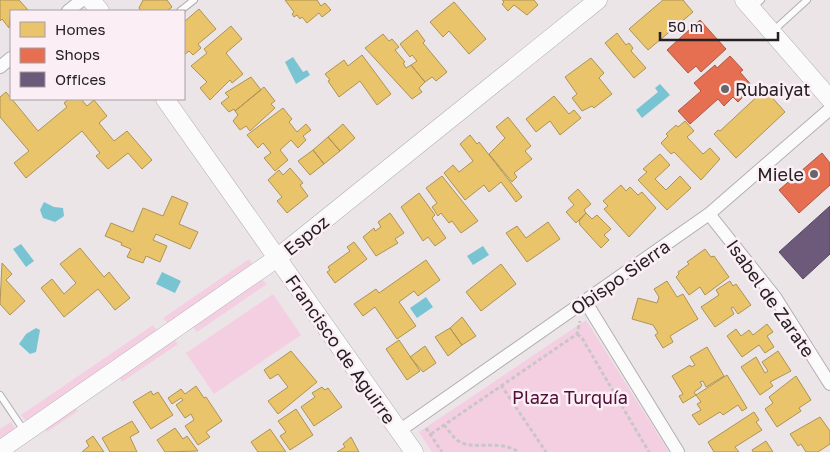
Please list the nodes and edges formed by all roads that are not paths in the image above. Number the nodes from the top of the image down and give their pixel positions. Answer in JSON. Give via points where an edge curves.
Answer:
{"nodes":[{"id":1,"x":82,"y":0,"type":"edge"},
{"id":2,"x":91,"y":0,"type":"edge"},
{"id":3,"x":194,"y":0,"type":"edge"},
{"id":4,"x":598,"y":0,"type":"edge"},
{"id":5,"x":807,"y":0,"type":"edge"},
{"id":6,"x":752,"y":3,"type":"edge"},
{"id":7,"x":69,"y":10,"type":"edge"},
{"id":8,"x":99,"y":10,"type":"edge"},
{"id":9,"x":181,"y":10,"type":"edge"},
{"id":10,"x":772,"y":32,"type":"junction"},
{"id":11,"x":10,"y":59,"type":"edge"},
{"id":12,"x":0,"y":67,"type":"edge"},
{"id":13,"x":830,"y":98,"type":"edge"},
{"id":14,"x":166,"y":100,"type":"edge"},
{"id":15,"x":830,"y":109,"type":"edge"},
{"id":16,"x":709,"y":214,"type":"junction"},
{"id":17,"x":277,"y":258,"type":"junction"},
{"id":18,"x":585,"y":301,"type":"junction"},
{"id":19,"x":830,"y":384,"type":"edge"},
{"id":20,"x":0,"y":395,"type":"edge"},
{"id":21,"x":399,"y":431,"type":"junction"},
{"id":22,"x":26,"y":433,"type":"junction"},
{"id":23,"x":0,"y":450,"type":"edge"},
{"id":24,"x":414,"y":452,"type":"edge"},
{"id":25,"x":678,"y":452,"type":"edge"}],
"edges":[{"from":1,"to":7,"type":"street"},
{"from":2,"to":8,"type":"street"},
{"from":3,"to":9,"type":"lane"},
{"from":4,"to":17,"type":"street","name":"Espoz"},
{"from":5,"to":10,"type":"lane"},
{"from":6,"to":10,"type":"street"},
{"from":10,"to":13,"type":"street"},
{"from":11,"to":12,"type":"street"},
{"from":14,"to":17,"type":"street","name":"Francisco de Aguirre"},
{"from":15,"to":16,"type":"street","name":"Obispo Sierra"},
{"from":16,"to":18,"type":"street","name":"Obispo Sierra"},
{"from":16,"to":19,"type":"street","name":"Isabel de Zarate","via":[[775,297]]},
{"from":17,"to":21,"type":"street","name":"Francisco de Aguirre"},
{"from":17,"to":22,"type":"street","name":"Espoz"},
{"from":18,"to":21,"type":"street","name":"Obispo Sierra"},
{"from":18,"to":25,"type":"street"},
{"from":20,"to":22,"type":"lane"},
{"from":21,"to":24,"type":"street","name":"Francisco de Aguirre"},
{"from":22,"to":23,"type":"street","name":"Espoz"}]}
